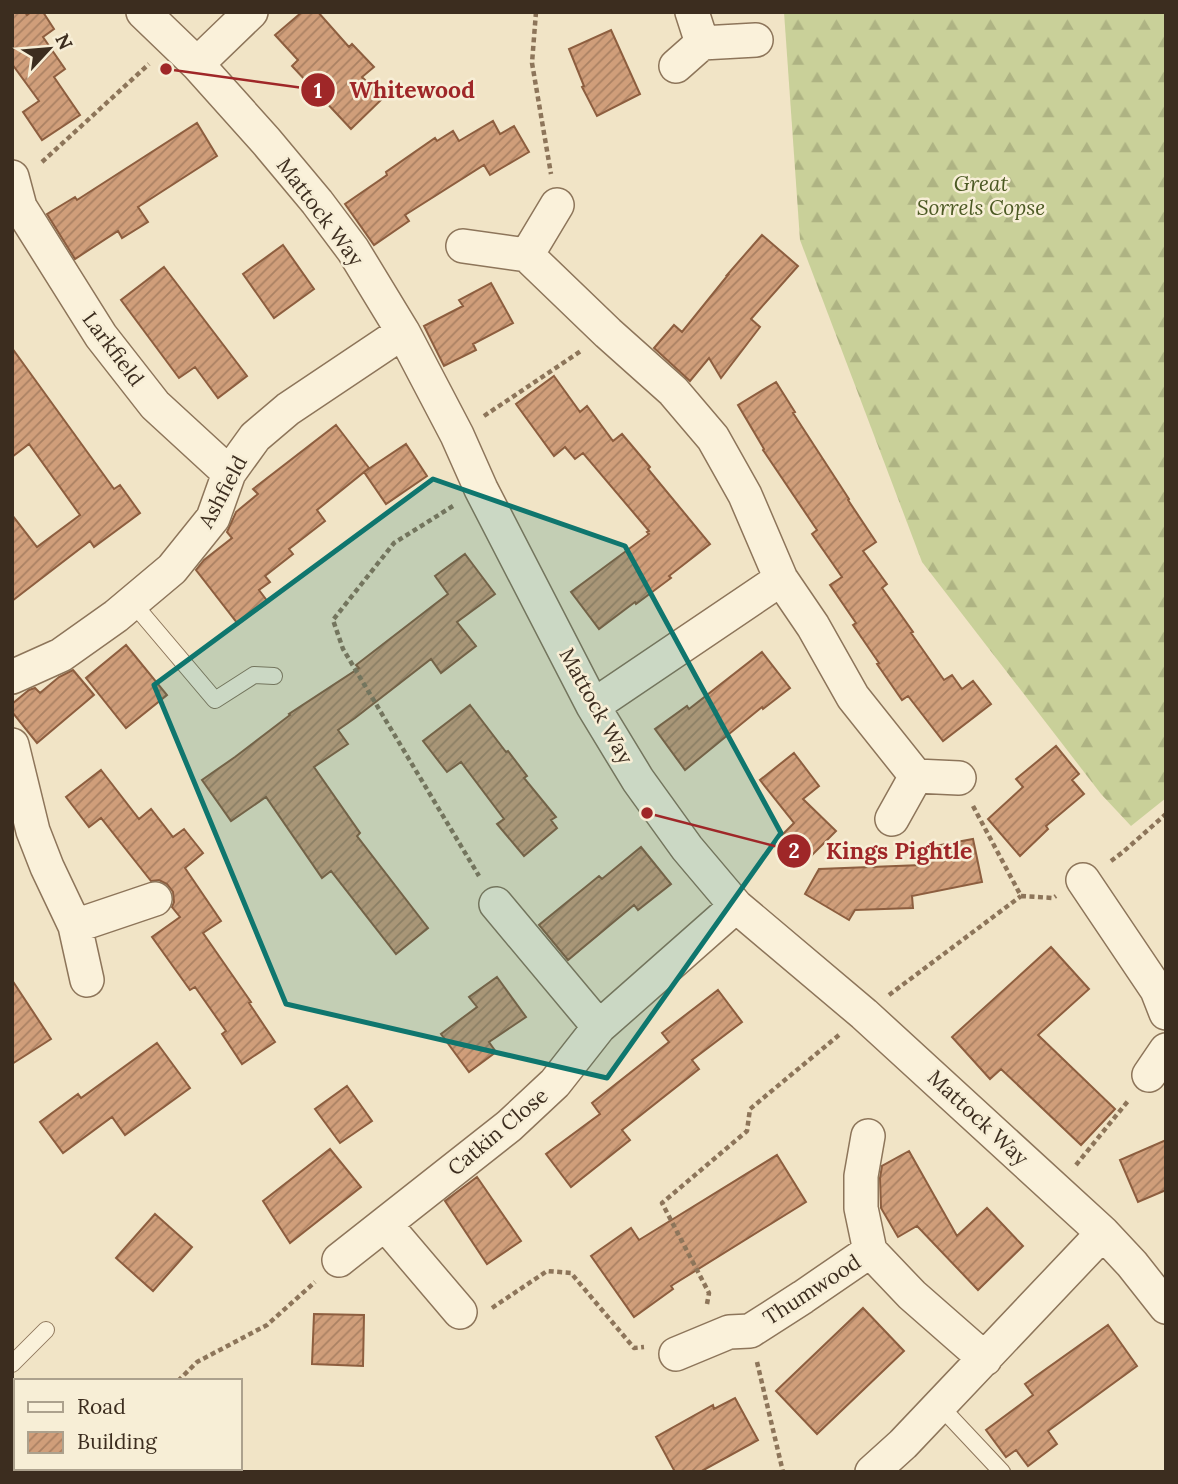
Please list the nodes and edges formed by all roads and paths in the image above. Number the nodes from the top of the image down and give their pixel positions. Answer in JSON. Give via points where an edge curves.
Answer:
{"nodes":[{"id":1,"x":143,"y":12,"type":"edge"},
{"id":2,"x":251,"y":12,"type":"edge"},
{"id":3,"x":536,"y":12,"type":"edge"},
{"id":4,"x":697,"y":27,"type":"edge"},
{"id":5,"x":756,"y":40,"type":"dead end"},
{"id":6,"x":149,"y":64,"type":"dead end"},
{"id":7,"x":197,"y":64,"type":"junction"},
{"id":8,"x":676,"y":66,"type":"dead end"},
{"id":9,"x":15,"y":196,"type":"edge"},
{"id":10,"x":557,"y":205,"type":"joint"},
{"id":11,"x":463,"y":246,"type":"dead end"},
{"id":12,"x":527,"y":255,"type":"junction"},
{"id":13,"x":403,"y":332,"type":"junction"},
{"id":14,"x":608,"y":333,"type":"junction"},
{"id":15,"x":457,"y":435,"type":"junction"},
{"id":16,"x":229,"y":473,"type":"junction"},
{"id":17,"x":481,"y":489,"type":"junction"},
{"id":18,"x":781,"y":579,"type":"junction"},
{"id":19,"x":132,"y":603,"type":"junction"},
{"id":20,"x":274,"y":676,"type":"dead end"},
{"id":21,"x":12,"y":677,"type":"edge"},
{"id":22,"x":593,"y":706,"type":"junction"},
{"id":23,"x":12,"y":745,"type":"edge"},
{"id":24,"x":916,"y":776,"type":"junction"},
{"id":25,"x":959,"y":778,"type":"joint"},
{"id":26,"x":1166,"y":814,"type":"edge"},
{"id":27,"x":892,"y":819,"type":"dead end"},
{"id":28,"x":1083,"y":880,"type":"junction"},
{"id":29,"x":1021,"y":896,"type":"junction"},
{"id":30,"x":155,"y":899,"type":"dead end"},
{"id":31,"x":496,"y":904,"type":"joint"},
{"id":32,"x":736,"y":906,"type":"junction"},
{"id":33,"x":75,"y":926,"type":"junction"},
{"id":34,"x":87,"y":980,"type":"dead end"},
{"id":35,"x":1163,"y":995,"type":"edge"},
{"id":36,"x":864,"y":1014,"type":"junction"},
{"id":37,"x":599,"y":1027,"type":"junction"},
{"id":38,"x":1157,"y":1062,"type":"edge"},
{"id":39,"x":868,"y":1136,"type":"dead end"},
{"id":40,"x":1056,"y":1190,"type":"junction"},
{"id":41,"x":385,"y":1224,"type":"junction"},
{"id":42,"x":1103,"y":1233,"type":"junction"},
{"id":43,"x":870,"y":1251,"type":"junction"},
{"id":44,"x":339,"y":1261,"type":"joint"},
{"id":45,"x":1166,"y":1307,"type":"edge"},
{"id":46,"x":460,"y":1312,"type":"joint"},
{"id":47,"x":46,"y":1330,"type":"dead end"},
{"id":48,"x":750,"y":1331,"type":"junction"},
{"id":49,"x":673,"y":1349,"type":"junction"},
{"id":50,"x":985,"y":1359,"type":"junction"},
{"id":51,"x":12,"y":1364,"type":"edge"},
{"id":52,"x":180,"y":1379,"type":"edge"},
{"id":53,"x":940,"y":1406,"type":"junction"},
{"id":54,"x":783,"y":1472,"type":"edge"},
{"id":55,"x":872,"y":1472,"type":"edge"},
{"id":56,"x":1002,"y":1472,"type":"edge"}],
"edges":[{"from":1,"to":7,"type":"street","name":"Mattock Way"},
{"from":2,"to":7,"type":"street"},
{"from":3,"to":10,"type":"path","via":[[532,63]]},
{"from":4,"to":5,"type":"street"},
{"from":4,"to":8,"type":"street"},
{"from":6,"to":9,"type":"path"},
{"from":7,"to":13,"type":"street","name":"Mattock Way","via":[[317,202],[353,250]]},
{"from":9,"to":16,"type":"street","name":"Larkfield","via":[[101,335],[155,405]]},
{"from":10,"to":12,"type":"street"},
{"from":11,"to":12,"type":"street"},
{"from":12,"to":14,"type":"street"},
{"from":13,"to":15,"type":"street","name":"Mattock Way"},
{"from":13,"to":16,"type":"street","name":"Ashfield","via":[[288,409],[254,437]]},
{"from":14,"to":15,"type":"path"},
{"from":14,"to":18,"type":"street","via":[[673,391],[713,438],[745,495]]},
{"from":15,"to":17,"type":"street","name":"Mattock Way"},
{"from":16,"to":19,"type":"street","name":"Ashfield","via":[[213,518],[172,569]]},
{"from":17,"to":22,"type":"street","name":"Mattock Way"},
{"from":17,"to":31,"type":"path","via":[[394,542],[333,620],[343,649]]},
{"from":18,"to":22,"type":"street"},
{"from":18,"to":24,"type":"street","via":[[853,697]]},
{"from":19,"to":20,"type":"lane","via":[[215,700],[254,675]]},
{"from":19,"to":21,"type":"street","name":"Ashfield","via":[[61,655]]},
{"from":22,"to":32,"type":"street","name":"Mattock Way","via":[[645,790]]},
{"from":23,"to":33,"type":"street","via":[[33,831]]},
{"from":24,"to":25,"type":"street"},
{"from":24,"to":27,"type":"street"},
{"from":25,"to":29,"type":"path"},
{"from":26,"to":28,"type":"path"},
{"from":28,"to":29,"type":"path","via":[[1053,898]]},
{"from":28,"to":35,"type":"street"},
{"from":29,"to":36,"type":"path"},
{"from":30,"to":33,"type":"street"},
{"from":31,"to":37,"type":"street"},
{"from":32,"to":36,"type":"street","name":"Mattock Way"},
{"from":32,"to":37,"type":"street","name":"Catkin Close"},
{"from":33,"to":34,"type":"street"},
{"from":36,"to":40,"type":"street","name":"Mattock Way"},
{"from":36,"to":49,"type":"path","via":[[750,1109],[747,1131],[662,1203],[709,1293]]},
{"from":37,"to":41,"type":"street","name":"Catkin Close","via":[[555,1083],[509,1126]]},
{"from":38,"to":40,"type":"path"},
{"from":39,"to":43,"type":"street","name":"Thumwood","via":[[861,1208]]},
{"from":40,"to":42,"type":"street","name":"Mattock Way"},
{"from":41,"to":44,"type":"street","name":"Catkin Close"},
{"from":41,"to":46,"type":"street"},
{"from":42,"to":45,"type":"street","name":"Mattock Way"},
{"from":42,"to":50,"type":"street"},
{"from":43,"to":48,"type":"street","name":"Thumwood"},
{"from":43,"to":50,"type":"street","name":"Thumwood"},
{"from":44,"to":52,"type":"path","via":[[267,1325],[197,1362]]},
{"from":46,"to":49,"type":"path","via":[[476,1318],[547,1271],[571,1273],[634,1348]]},
{"from":47,"to":51,"type":"lane"},
{"from":48,"to":49,"type":"street","name":"Thumwood","via":[[729,1332]]},
{"from":48,"to":54,"type":"path"},
{"from":50,"to":53,"type":"street"},
{"from":53,"to":55,"type":"street"},
{"from":53,"to":56,"type":"lane"}]}
